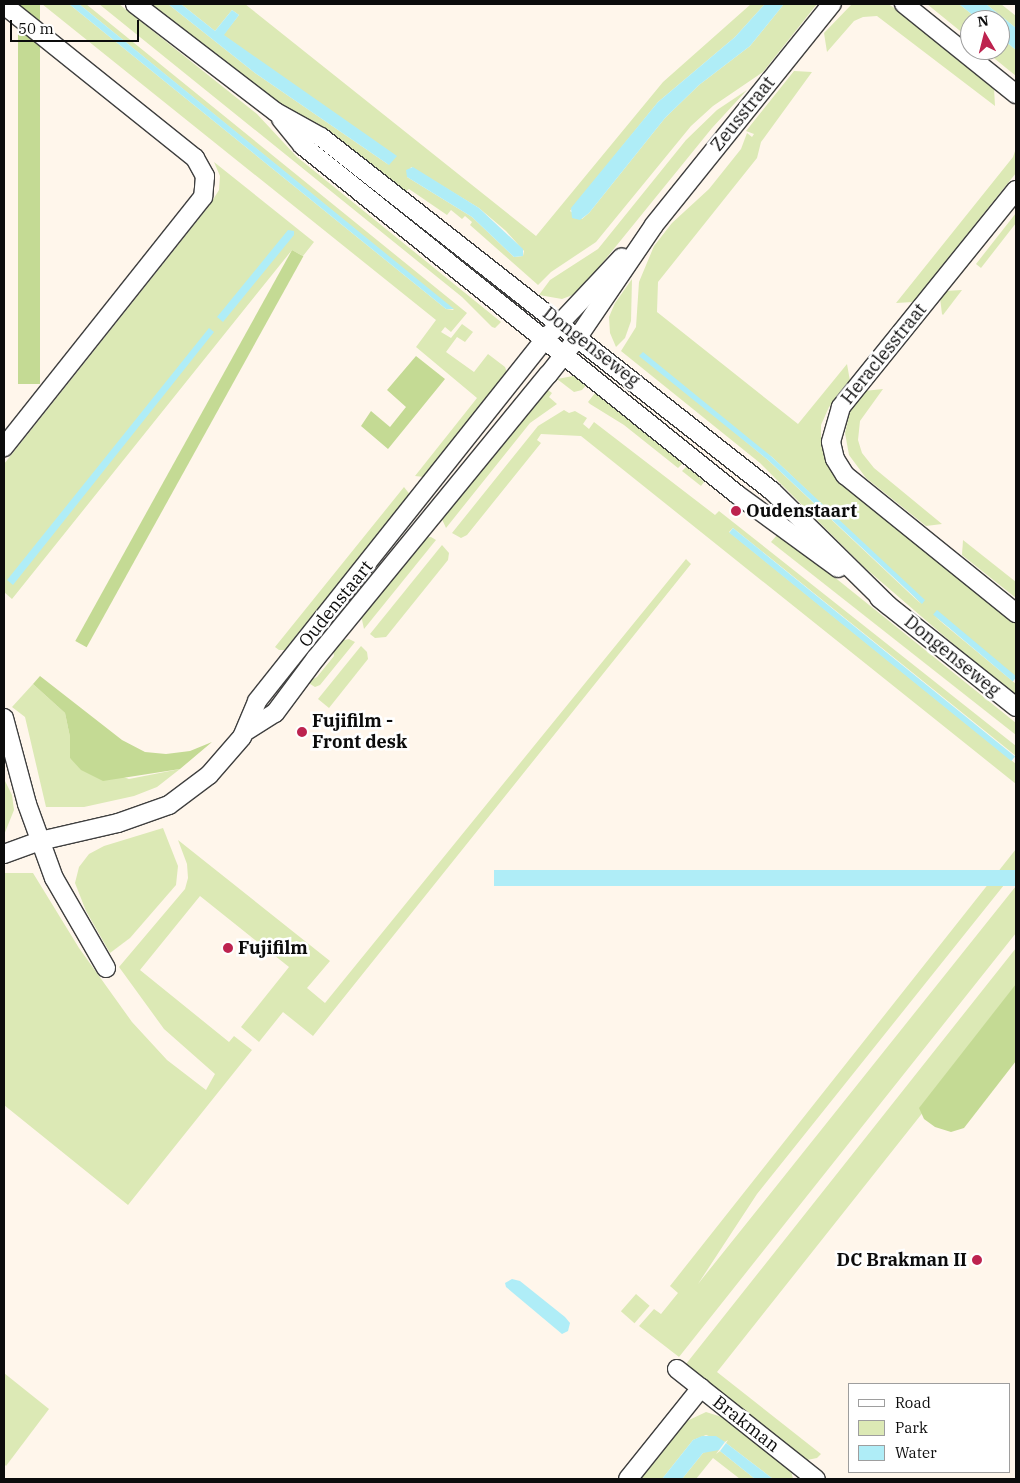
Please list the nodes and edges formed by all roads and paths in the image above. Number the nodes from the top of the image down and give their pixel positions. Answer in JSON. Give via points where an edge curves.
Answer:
{"nodes":[{"id":1,"x":136,"y":4,"type":"edge"},
{"id":2,"x":832,"y":4,"type":"edge"},
{"id":3,"x":904,"y":4,"type":"edge"},
{"id":4,"x":4,"y":5,"type":"edge"},
{"id":5,"x":1016,"y":94,"type":"edge"},
{"id":6,"x":276,"y":112,"type":"junction"},
{"id":7,"x":1016,"y":190,"type":"edge"},
{"id":8,"x":654,"y":225,"type":"junction"},
{"id":9,"x":559,"y":322,"type":"junction"},
{"id":10,"x":578,"y":337,"type":"junction"},
{"id":11,"x":545,"y":339,"type":"junction"},
{"id":12,"x":563,"y":355,"type":"junction"},
{"id":13,"x":4,"y":447,"type":"edge"},
{"id":14,"x":888,"y":604,"type":"junction"},
{"id":15,"x":1016,"y":613,"type":"edge"},
{"id":16,"x":1016,"y":707,"type":"edge"},
{"id":17,"x":4,"y":718,"type":"edge"},
{"id":18,"x":246,"y":731,"type":"junction"},
{"id":19,"x":4,"y":757,"type":"edge"},
{"id":20,"x":18,"y":770,"type":"junction"},
{"id":21,"x":40,"y":841,"type":"junction"},
{"id":22,"x":4,"y":854,"type":"edge"},
{"id":23,"x":106,"y":968,"type":"dead end"},
{"id":24,"x":677,"y":1369,"type":"dead end"},
{"id":25,"x":701,"y":1388,"type":"junction"},
{"id":26,"x":628,"y":1479,"type":"edge"},
{"id":27,"x":816,"y":1479,"type":"edge"}],
"edges":[{"from":1,"to":6,"type":"street","name":"Dongenseweg"},
{"from":2,"to":8,"type":"street","name":"Zeusstraat"},
{"from":3,"to":5,"type":"street"},
{"from":4,"to":13,"type":"street","via":[[195,158],[205,176],[203,197]]},
{"from":6,"to":9,"type":"street","name":"Dongenseweg","via":[[321,136]]},
{"from":6,"to":11,"type":"street","name":"Dongenseweg","via":[[302,145]]},
{"from":7,"to":15,"type":"street","name":"Heraclesstraat","via":[[841,407],[831,442],[845,476]]},
{"from":8,"to":9,"type":"street","name":"Zeusstraat"},
{"from":8,"to":10,"type":"street","name":"Zeusstraat"},
{"from":9,"to":10,"type":"street","name":"Dongenseweg"},
{"from":9,"to":11,"type":"street","name":"Oudenstaart"},
{"from":10,"to":12,"type":"street","name":"Oudenstaart"},
{"from":10,"to":14,"type":"street","name":"Dongenseweg","via":[[772,491]]},
{"from":11,"to":12,"type":"street","name":"Dongenseweg"},
{"from":11,"to":18,"type":"street","name":"Oudenstaart","via":[[258,701]]},
{"from":12,"to":14,"type":"street","name":"Dongenseweg","via":[[738,495]]},
{"from":12,"to":18,"type":"street","name":"Oudenstaart","via":[[275,713]]},
{"from":14,"to":16,"type":"street","name":"Dongenseweg"},
{"from":17,"to":20,"type":"street"},
{"from":18,"to":21,"type":"street","name":"Oudenstaart","via":[[209,776],[169,805],[118,823]]},
{"from":19,"to":20,"type":"street"},
{"from":20,"to":21,"type":"street"},
{"from":21,"to":22,"type":"street","name":"Oudenstaart"},
{"from":21,"to":23,"type":"street","via":[[67,903]]},
{"from":24,"to":25,"type":"street","name":"Brakman"},
{"from":25,"to":26,"type":"street"},
{"from":25,"to":27,"type":"street","name":"Brakman"}]}
